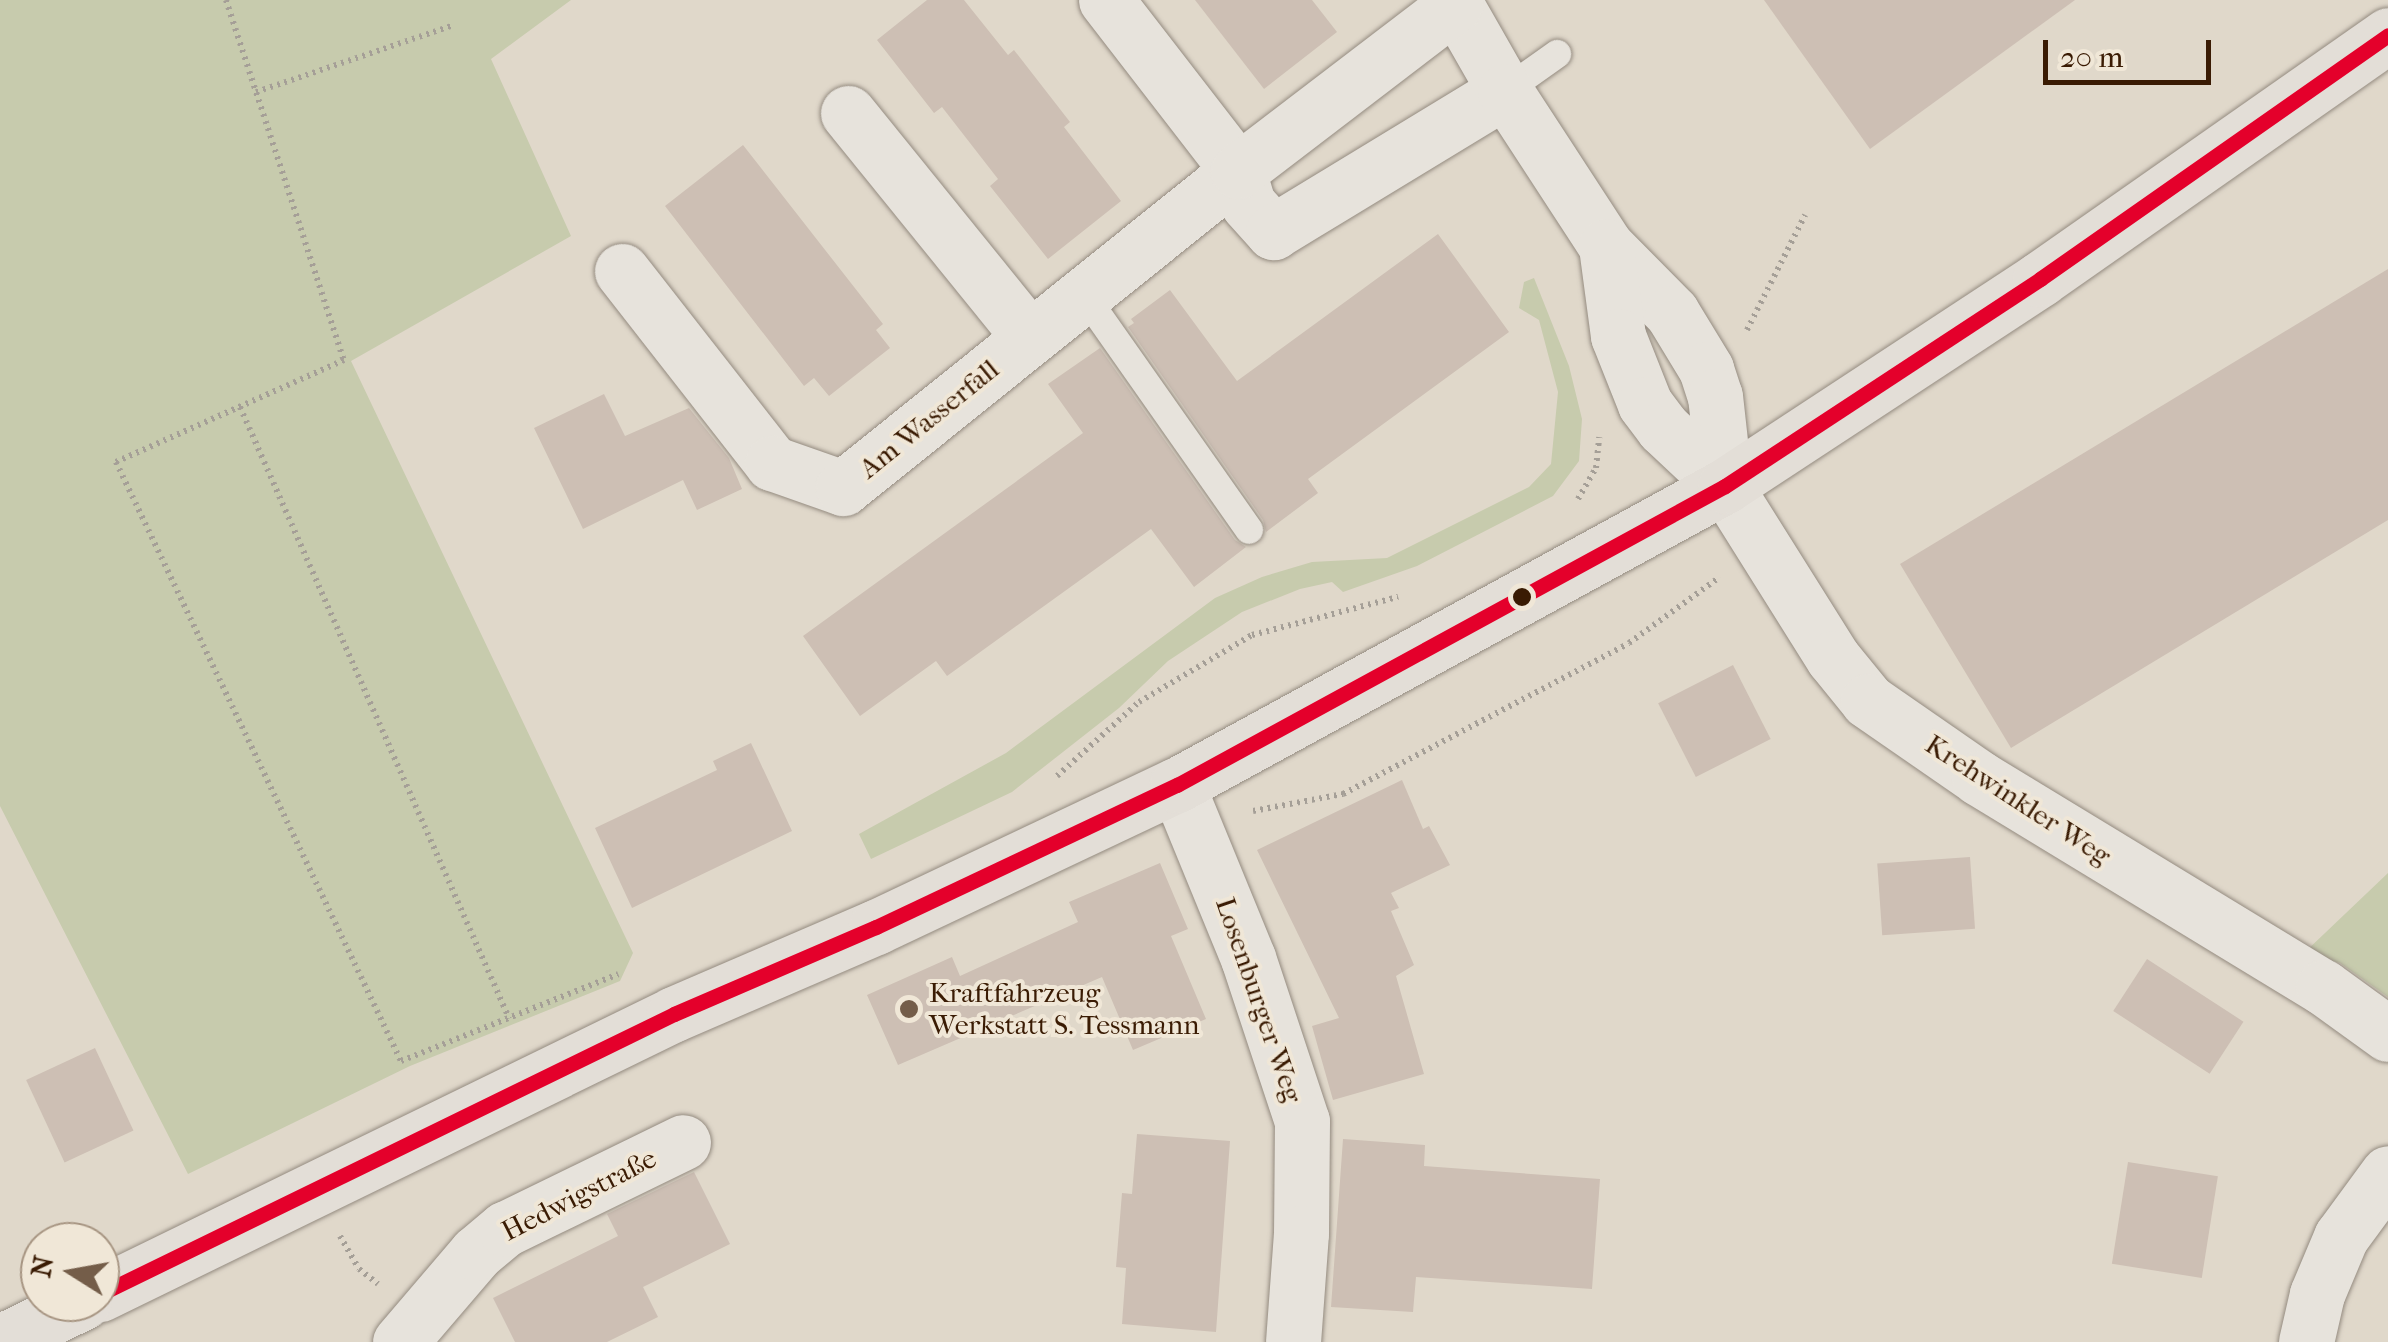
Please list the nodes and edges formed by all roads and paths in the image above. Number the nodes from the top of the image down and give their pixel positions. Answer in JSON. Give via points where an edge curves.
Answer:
{"nodes":[{"id":1,"x":226,"y":0,"type":"edge"},
{"id":2,"x":1106,"y":0,"type":"edge"},
{"id":3,"x":1454,"y":2,"type":"edge"},
{"id":4,"x":454,"y":25,"type":"dead end"},
{"id":5,"x":2388,"y":35,"type":"edge"},
{"id":6,"x":1557,"y":54,"type":"dead end"},
{"id":7,"x":1505,"y":90,"type":"junction"},
{"id":8,"x":256,"y":92,"type":"junction"},
{"id":9,"x":848,"y":113,"type":"dead end"},
{"id":10,"x":1238,"y":171,"type":"junction"},
{"id":11,"x":1806,"y":216,"type":"dead end"},
{"id":12,"x":622,"y":271,"type":"dead end"},
{"id":13,"x":1084,"y":295,"type":"junction"},
{"id":14,"x":1030,"y":338,"type":"junction"},
{"id":15,"x":1743,"y":338,"type":"dead end"},
{"id":16,"x":240,"y":406,"type":"junction"},
{"id":17,"x":1600,"y":430,"type":"dead end"},
{"id":18,"x":1724,"y":486,"type":"junction"},
{"id":19,"x":1571,"y":512,"type":"dead end"},
{"id":20,"x":1249,"y":530,"type":"dead end"},
{"id":21,"x":1760,"y":548,"type":"junction"},
{"id":22,"x":1403,"y":595,"type":"dead end"},
{"id":23,"x":1140,"y":702,"type":"dead end"},
{"id":24,"x":1506,"y":711,"type":"dead end"},
{"id":25,"x":1178,"y":784,"type":"junction"},
{"id":26,"x":630,"y":970,"type":"dead end"},
{"id":27,"x":509,"y":1018,"type":"junction"},
{"id":28,"x":2388,"y":1034,"type":"edge"},
{"id":29,"x":682,"y":1142,"type":"dead end"},
{"id":30,"x":2388,"y":1173,"type":"edge"},
{"id":31,"x":350,"y":1252,"type":"dead end"},
{"id":32,"x":369,"y":1277,"type":"dead end"},
{"id":33,"x":120,"y":1284,"type":"edge"},
{"id":34,"x":42,"y":1322,"type":"edge"},
{"id":35,"x":0,"y":1342,"type":"edge"},
{"id":36,"x":400,"y":1342,"type":"edge"},
{"id":37,"x":1292,"y":1342,"type":"edge"},
{"id":38,"x":2306,"y":1342,"type":"edge"}],
"edges":[{"from":1,"to":8,"type":"path"},
{"from":2,"to":10,"type":"street"},
{"from":3,"to":7,"type":"street","name":"Am Wasserfall"},
{"from":3,"to":10,"type":"street","name":"Am Wasserfall"},
{"from":4,"to":8,"type":"path"},
{"from":5,"to":18,"type":"main road","via":[[2040,279]]},
{"from":6,"to":7,"type":"lane"},
{"from":7,"to":10,"type":"street","via":[[1273,232],[1248,204]]},
{"from":7,"to":18,"type":"street","name":"Am Wasserfall","via":[[1606,246],[1672,314],[1706,369],[1716,396]]},
{"from":8,"to":16,"type":"path","via":[[344,360]]},
{"from":9,"to":14,"type":"street"},
{"from":10,"to":13,"type":"street","name":"Am Wasserfall"},
{"from":11,"to":15,"type":"path"},
{"from":12,"to":14,"type":"street","name":"Am Wasserfall","via":[[772,462],[843,488]]},
{"from":13,"to":14,"type":"street","name":"Am Wasserfall"},
{"from":13,"to":20,"type":"lane"},
{"from":16,"to":27,"type":"path"},
{"from":16,"to":27,"type":"path","via":[[116,462],[401,1061]]},
{"from":17,"to":19,"type":"path","via":[[1596,468]]},
{"from":18,"to":21,"type":"street","name":"Krehwinkler Weg"},
{"from":18,"to":25,"type":"main road"},
{"from":21,"to":24,"type":"path","via":[[1628,643]]},
{"from":21,"to":28,"type":"street","name":"Krehwinkler Weg","via":[[1868,701]]},
{"from":22,"to":23,"type":"path","via":[[1252,635]]},
{"from":25,"to":33,"type":"main road","via":[[674,1014]]},
{"from":25,"to":37,"type":"street","name":"Losenburger Weg","via":[[1248,958],[1302,1122]]},
{"from":26,"to":27,"type":"path"},
{"from":29,"to":36,"type":"street","name":"Hedwigstraße","via":[[504,1229]]},
{"from":30,"to":38,"type":"street","via":[[2341,1238]]},
{"from":31,"to":32,"type":"path"},
{"from":34,"to":35,"type":"main road"}]}
